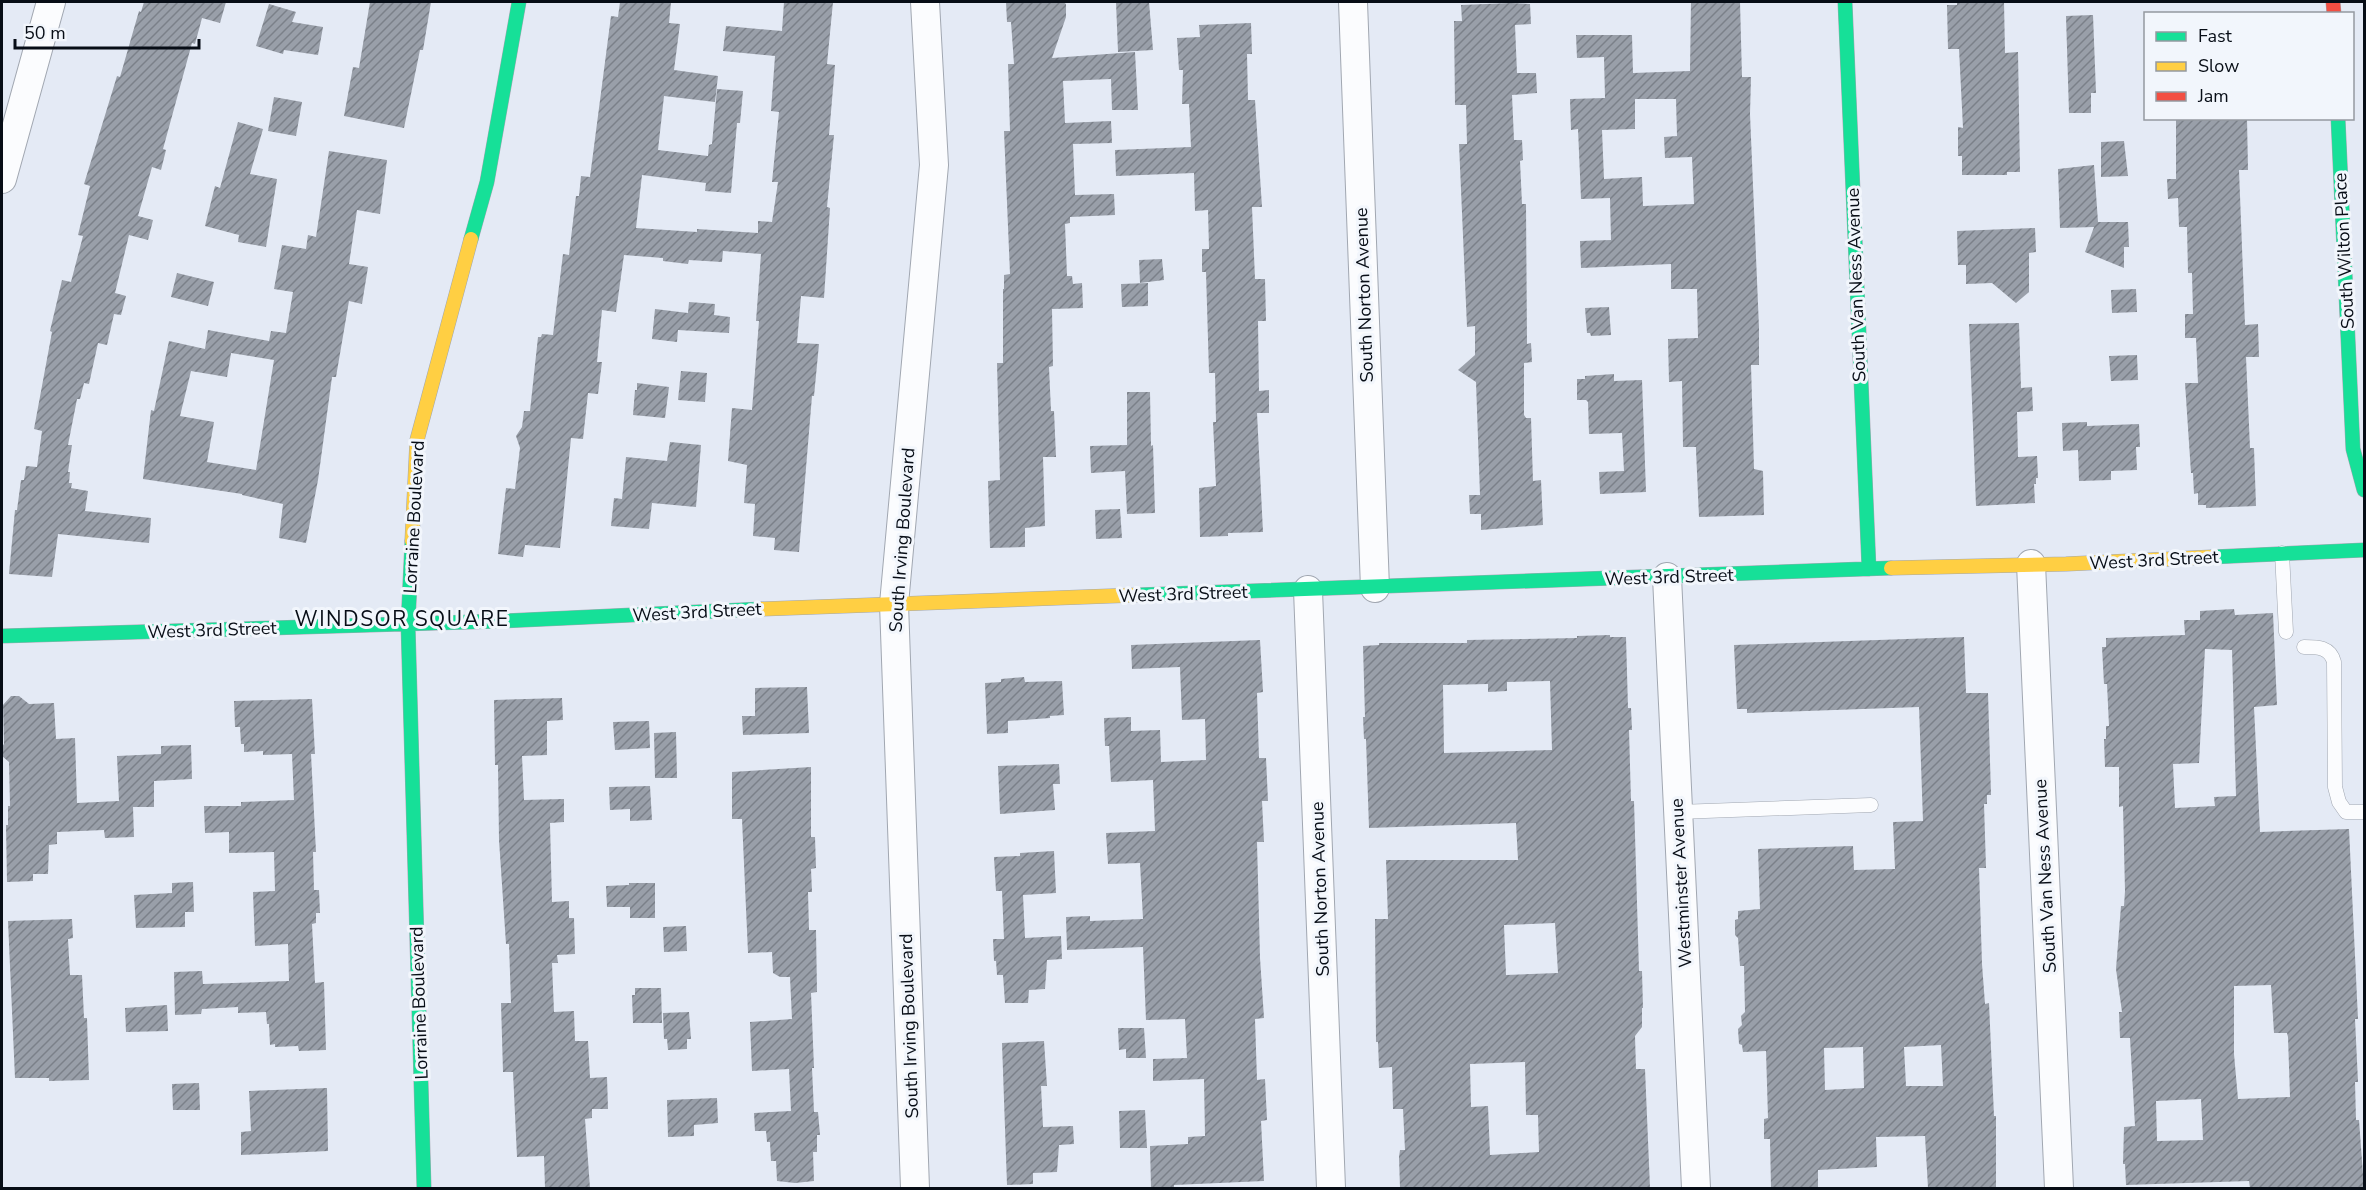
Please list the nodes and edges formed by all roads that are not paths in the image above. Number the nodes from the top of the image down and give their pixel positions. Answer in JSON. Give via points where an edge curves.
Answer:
{"nodes":[{"id":1,"x":51,"y":2,"type":"edge"},
{"id":2,"x":519,"y":2,"type":"edge"},
{"id":3,"x":925,"y":2,"type":"edge"},
{"id":4,"x":1353,"y":2,"type":"edge"},
{"id":5,"x":1845,"y":2,"type":"edge"},
{"id":6,"x":2338,"y":120,"type":"edge"},
{"id":7,"x":2,"y":179,"type":"edge"},
{"id":8,"x":2364,"y":490,"type":"edge"},
{"id":9,"x":2364,"y":550,"type":"edge"},
{"id":10,"x":2282,"y":553,"type":"junction"},
{"id":11,"x":2031,"y":564,"type":"junction"},
{"id":12,"x":1869,"y":569,"type":"junction"},
{"id":13,"x":1667,"y":577,"type":"junction"},
{"id":14,"x":1375,"y":588,"type":"junction"},
{"id":15,"x":1308,"y":590,"type":"junction"},
{"id":16,"x":894,"y":604,"type":"junction"},
{"id":17,"x":408,"y":624,"type":"junction"},
{"id":18,"x":2286,"y":632,"type":"dead end"},
{"id":19,"x":2,"y":636,"type":"edge"},
{"id":20,"x":2304,"y":647,"type":"dead end"},
{"id":21,"x":1871,"y":805,"type":"dead end"},
{"id":22,"x":1678,"y":812,"type":"junction"},
{"id":23,"x":2364,"y":812,"type":"edge"},
{"id":24,"x":424,"y":1188,"type":"edge"},
{"id":25,"x":915,"y":1188,"type":"edge"},
{"id":26,"x":1331,"y":1188,"type":"edge"},
{"id":27,"x":1696,"y":1188,"type":"edge"},
{"id":28,"x":2060,"y":1188,"type":"edge"}],
"edges":[{"from":1,"to":7,"type":"street"},
{"from":2,"to":17,"type":"main road","name":"Lorraine Boulevard","via":[[487,182],[417,440]]},
{"from":3,"to":16,"type":"street","name":"South Irving Boulevard","via":[[934,165]]},
{"from":4,"to":14,"type":"street","name":"South Norton Avenue"},
{"from":5,"to":12,"type":"main road","name":"South Van Ness Avenue"},
{"from":6,"to":8,"type":"main road","name":"South Wilton Place","via":[[2353,449]]},
{"from":9,"to":10,"type":"main road","name":"West 3rd Street"},
{"from":10,"to":11,"type":"main road","name":"West 3rd Street"},
{"from":10,"to":18,"type":"lane"},
{"from":11,"to":12,"type":"main road","name":"West 3rd Street"},
{"from":11,"to":28,"type":"street","name":"South Van Ness Avenue"},
{"from":12,"to":13,"type":"main road","name":"West 3rd Street"},
{"from":13,"to":14,"type":"main road","name":"West 3rd Street"},
{"from":13,"to":22,"type":"street","name":"Westminster Avenue"},
{"from":14,"to":15,"type":"main road","name":"West 3rd Street"},
{"from":15,"to":16,"type":"main road","name":"West 3rd Street"},
{"from":15,"to":26,"type":"street","name":"South Norton Avenue"},
{"from":16,"to":17,"type":"main road","name":"West 3rd Street"},
{"from":16,"to":25,"type":"street","name":"South Irving Boulevard"},
{"from":17,"to":19,"type":"main road","name":"West 3rd Street"},
{"from":17,"to":24,"type":"main road","name":"Lorraine Boulevard"},
{"from":20,"to":23,"type":"lane","via":[[2326,650],[2332,655],[2335,787],[2346,812]]},
{"from":21,"to":22,"type":"lane"},
{"from":22,"to":27,"type":"street","name":"Westminster Avenue"}]}
